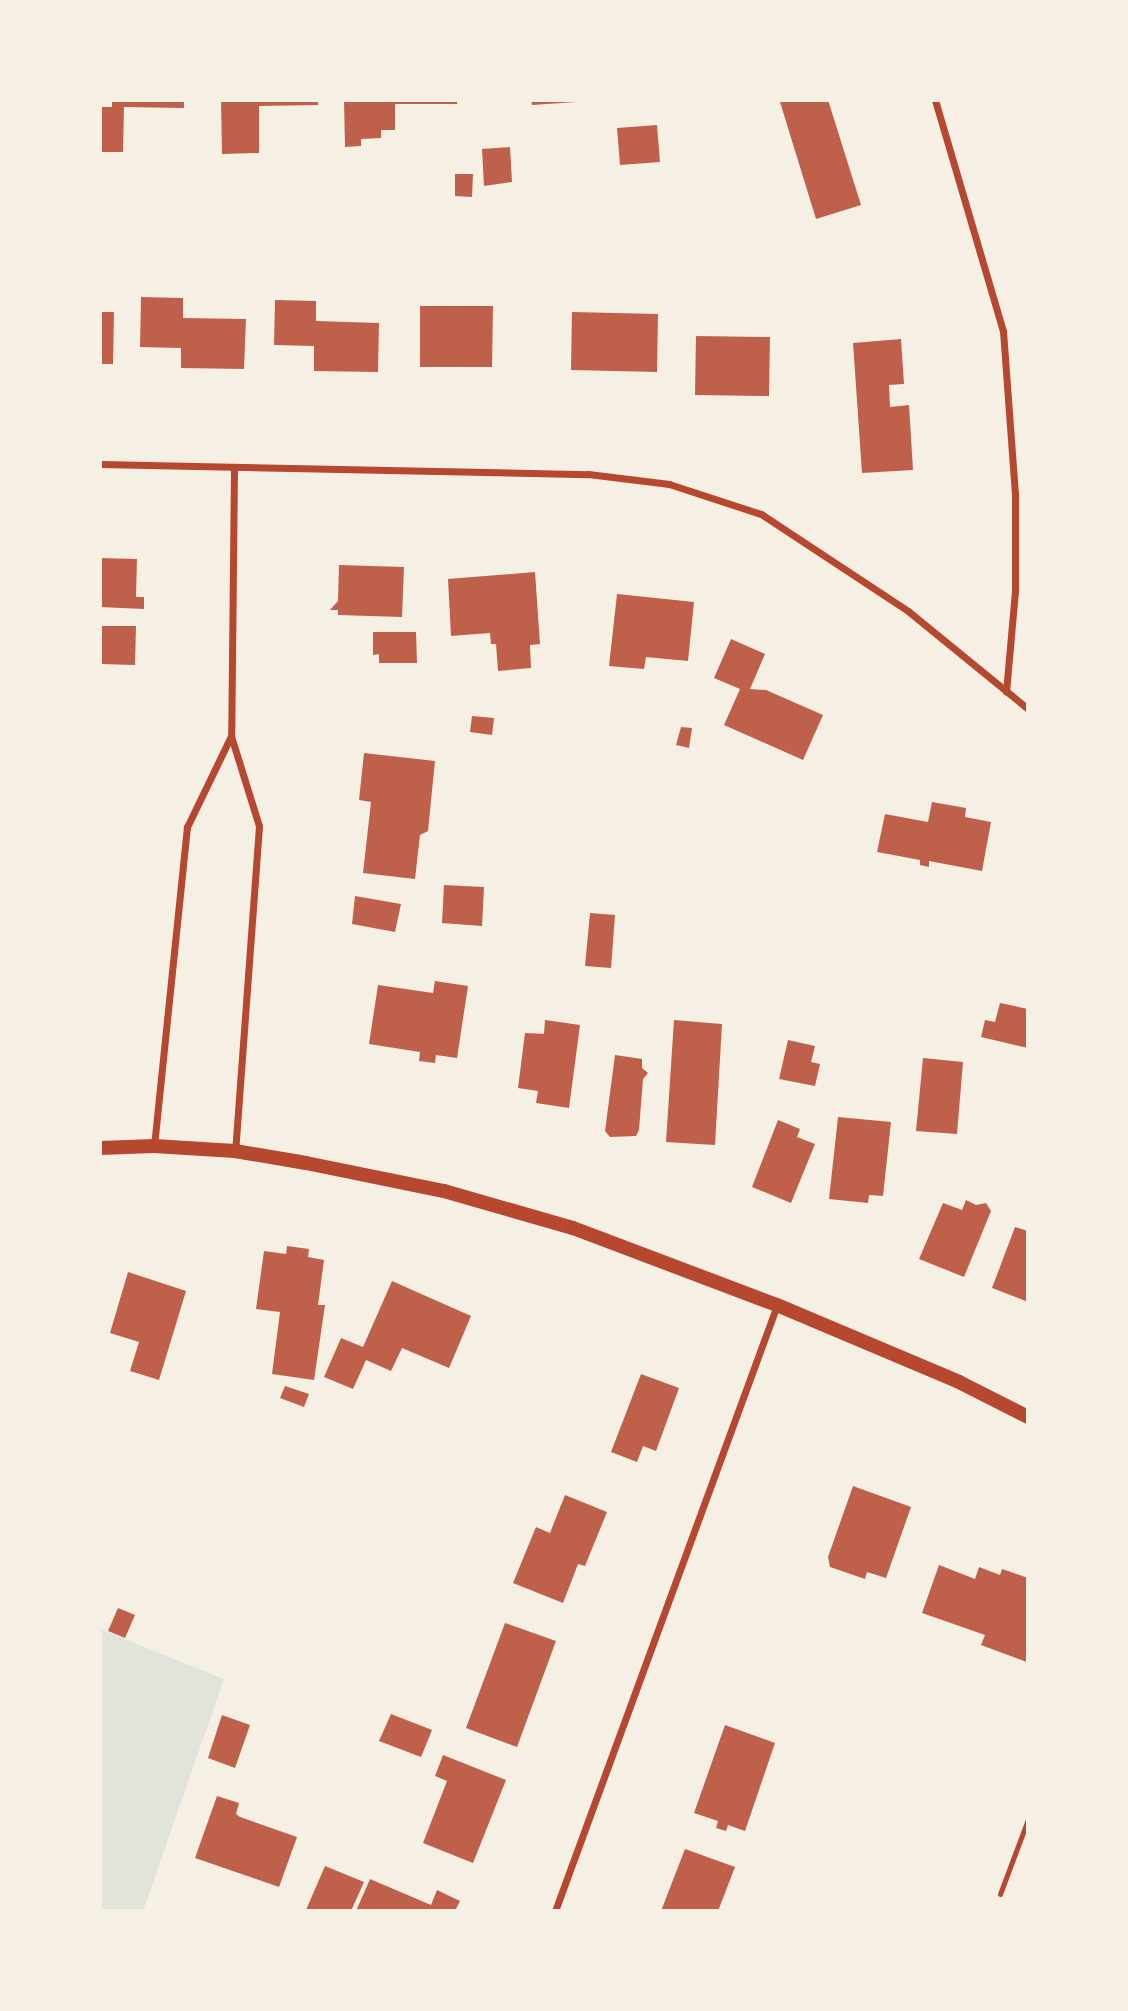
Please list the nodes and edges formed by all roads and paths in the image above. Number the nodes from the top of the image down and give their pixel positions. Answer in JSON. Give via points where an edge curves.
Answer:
{"nodes":[{"id":1,"x":934,"y":100,"type":"edge"},
{"id":2,"x":100,"y":464,"type":"edge"},
{"id":3,"x":234,"y":469,"type":"junction"},
{"id":4,"x":1006,"y":692,"type":"junction"},
{"id":5,"x":1028,"y":709,"type":"edge"},
{"id":6,"x":232,"y":736,"type":"junction"},
{"id":7,"x":154,"y":1146,"type":"junction"},
{"id":8,"x":100,"y":1148,"type":"edge"},
{"id":9,"x":235,"y":1151,"type":"junction"},
{"id":10,"x":778,"y":1306,"type":"junction"},
{"id":11,"x":1028,"y":1417,"type":"edge"},
{"id":12,"x":1028,"y":1819,"type":"edge"},
{"id":13,"x":1000,"y":1894,"type":"dead end"},
{"id":14,"x":555,"y":1911,"type":"edge"}],
"edges":[{"from":1,"to":4,"type":"street","via":[[1003,331],[1015,493],[1015,591]]},
{"from":2,"to":3,"type":"street"},
{"from":3,"to":4,"type":"street","via":[[587,474],[669,485],[761,514],[908,611]]},
{"from":3,"to":6,"type":"street"},
{"from":4,"to":5,"type":"street"},
{"from":6,"to":7,"type":"street","via":[[187,827]]},
{"from":6,"to":9,"type":"street","via":[[259,826]]},
{"from":7,"to":8,"type":"main road"},
{"from":7,"to":9,"type":"main road"},
{"from":9,"to":10,"type":"main road","via":[[457,1194],[573,1228]]},
{"from":10,"to":11,"type":"main road","via":[[959,1382]]},
{"from":10,"to":14,"type":"street"},
{"from":12,"to":13,"type":"lane"}]}
